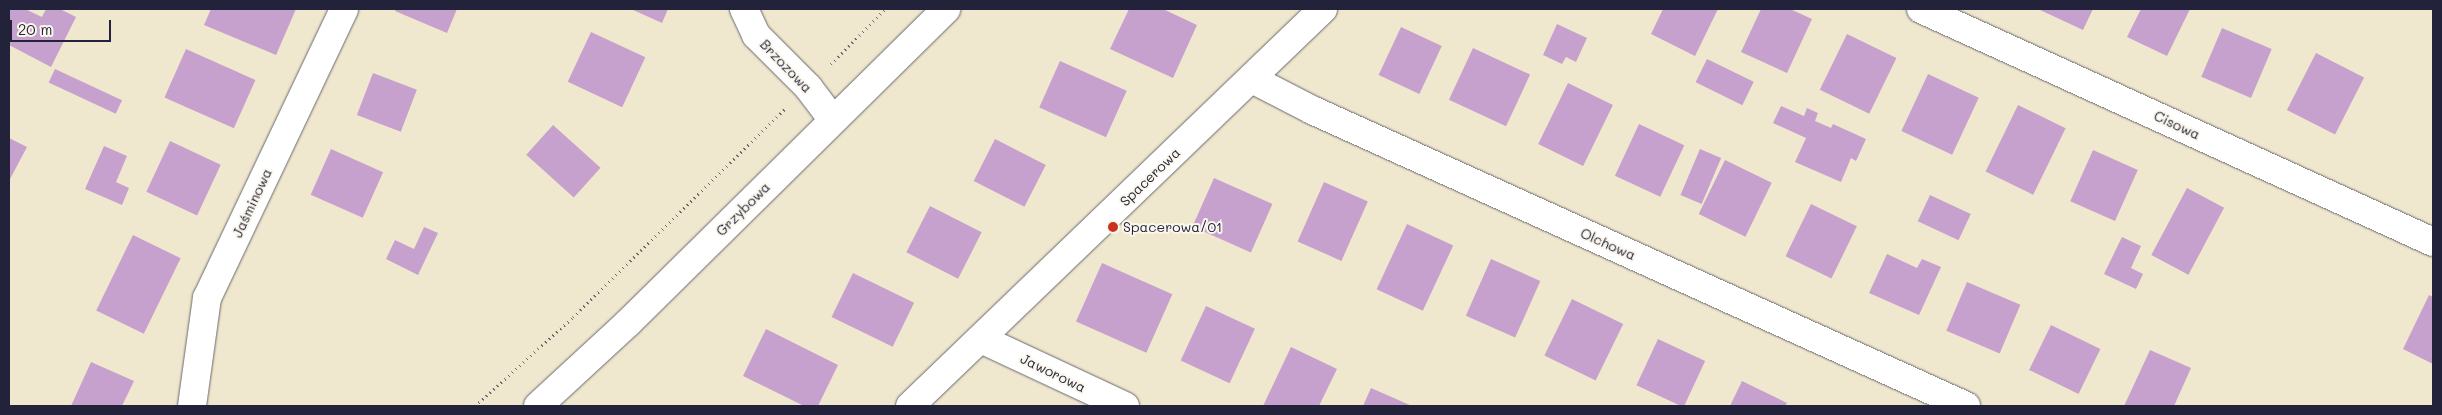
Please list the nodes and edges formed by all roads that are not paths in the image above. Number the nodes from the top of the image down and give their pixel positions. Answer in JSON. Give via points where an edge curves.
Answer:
{"nodes":[{"id":1,"x":344,"y":9,"type":"edge"},
{"id":2,"x":744,"y":9,"type":"edge"},
{"id":3,"x":946,"y":9,"type":"edge"},
{"id":4,"x":1323,"y":9,"type":"edge"},
{"id":5,"x":1921,"y":9,"type":"edge"},
{"id":6,"x":1252,"y":79,"type":"junction"},
{"id":7,"x":833,"y":120,"type":"junction"},
{"id":8,"x":2433,"y":242,"type":"edge"},
{"id":9,"x":981,"y":339,"type":"junction"},
{"id":10,"x":192,"y":406,"type":"edge"},
{"id":11,"x":538,"y":406,"type":"edge"},
{"id":12,"x":910,"y":406,"type":"edge"},
{"id":13,"x":1125,"y":406,"type":"edge"},
{"id":14,"x":1966,"y":406,"type":"edge"}],
"edges":[{"from":1,"to":10,"type":"street","name":"Jaśminowa","via":[[207,298]]},
{"from":2,"to":7,"type":"street","name":"Brzozowa","via":[[756,35],[808,87]]},
{"from":3,"to":7,"type":"street","name":"Grzybowa"},
{"from":4,"to":6,"type":"street","name":"Spacerowa"},
{"from":5,"to":8,"type":"street","name":"Cisowa"},
{"from":6,"to":9,"type":"street","name":"Spacerowa"},
{"from":6,"to":14,"type":"street","name":"Olchowa","via":[[1312,110]]},
{"from":7,"to":11,"type":"street","name":"Grzybowa","via":[[628,323]]},
{"from":9,"to":12,"type":"street","name":"Spacerowa"},
{"from":9,"to":13,"type":"street","name":"Jaworowa"}]}
